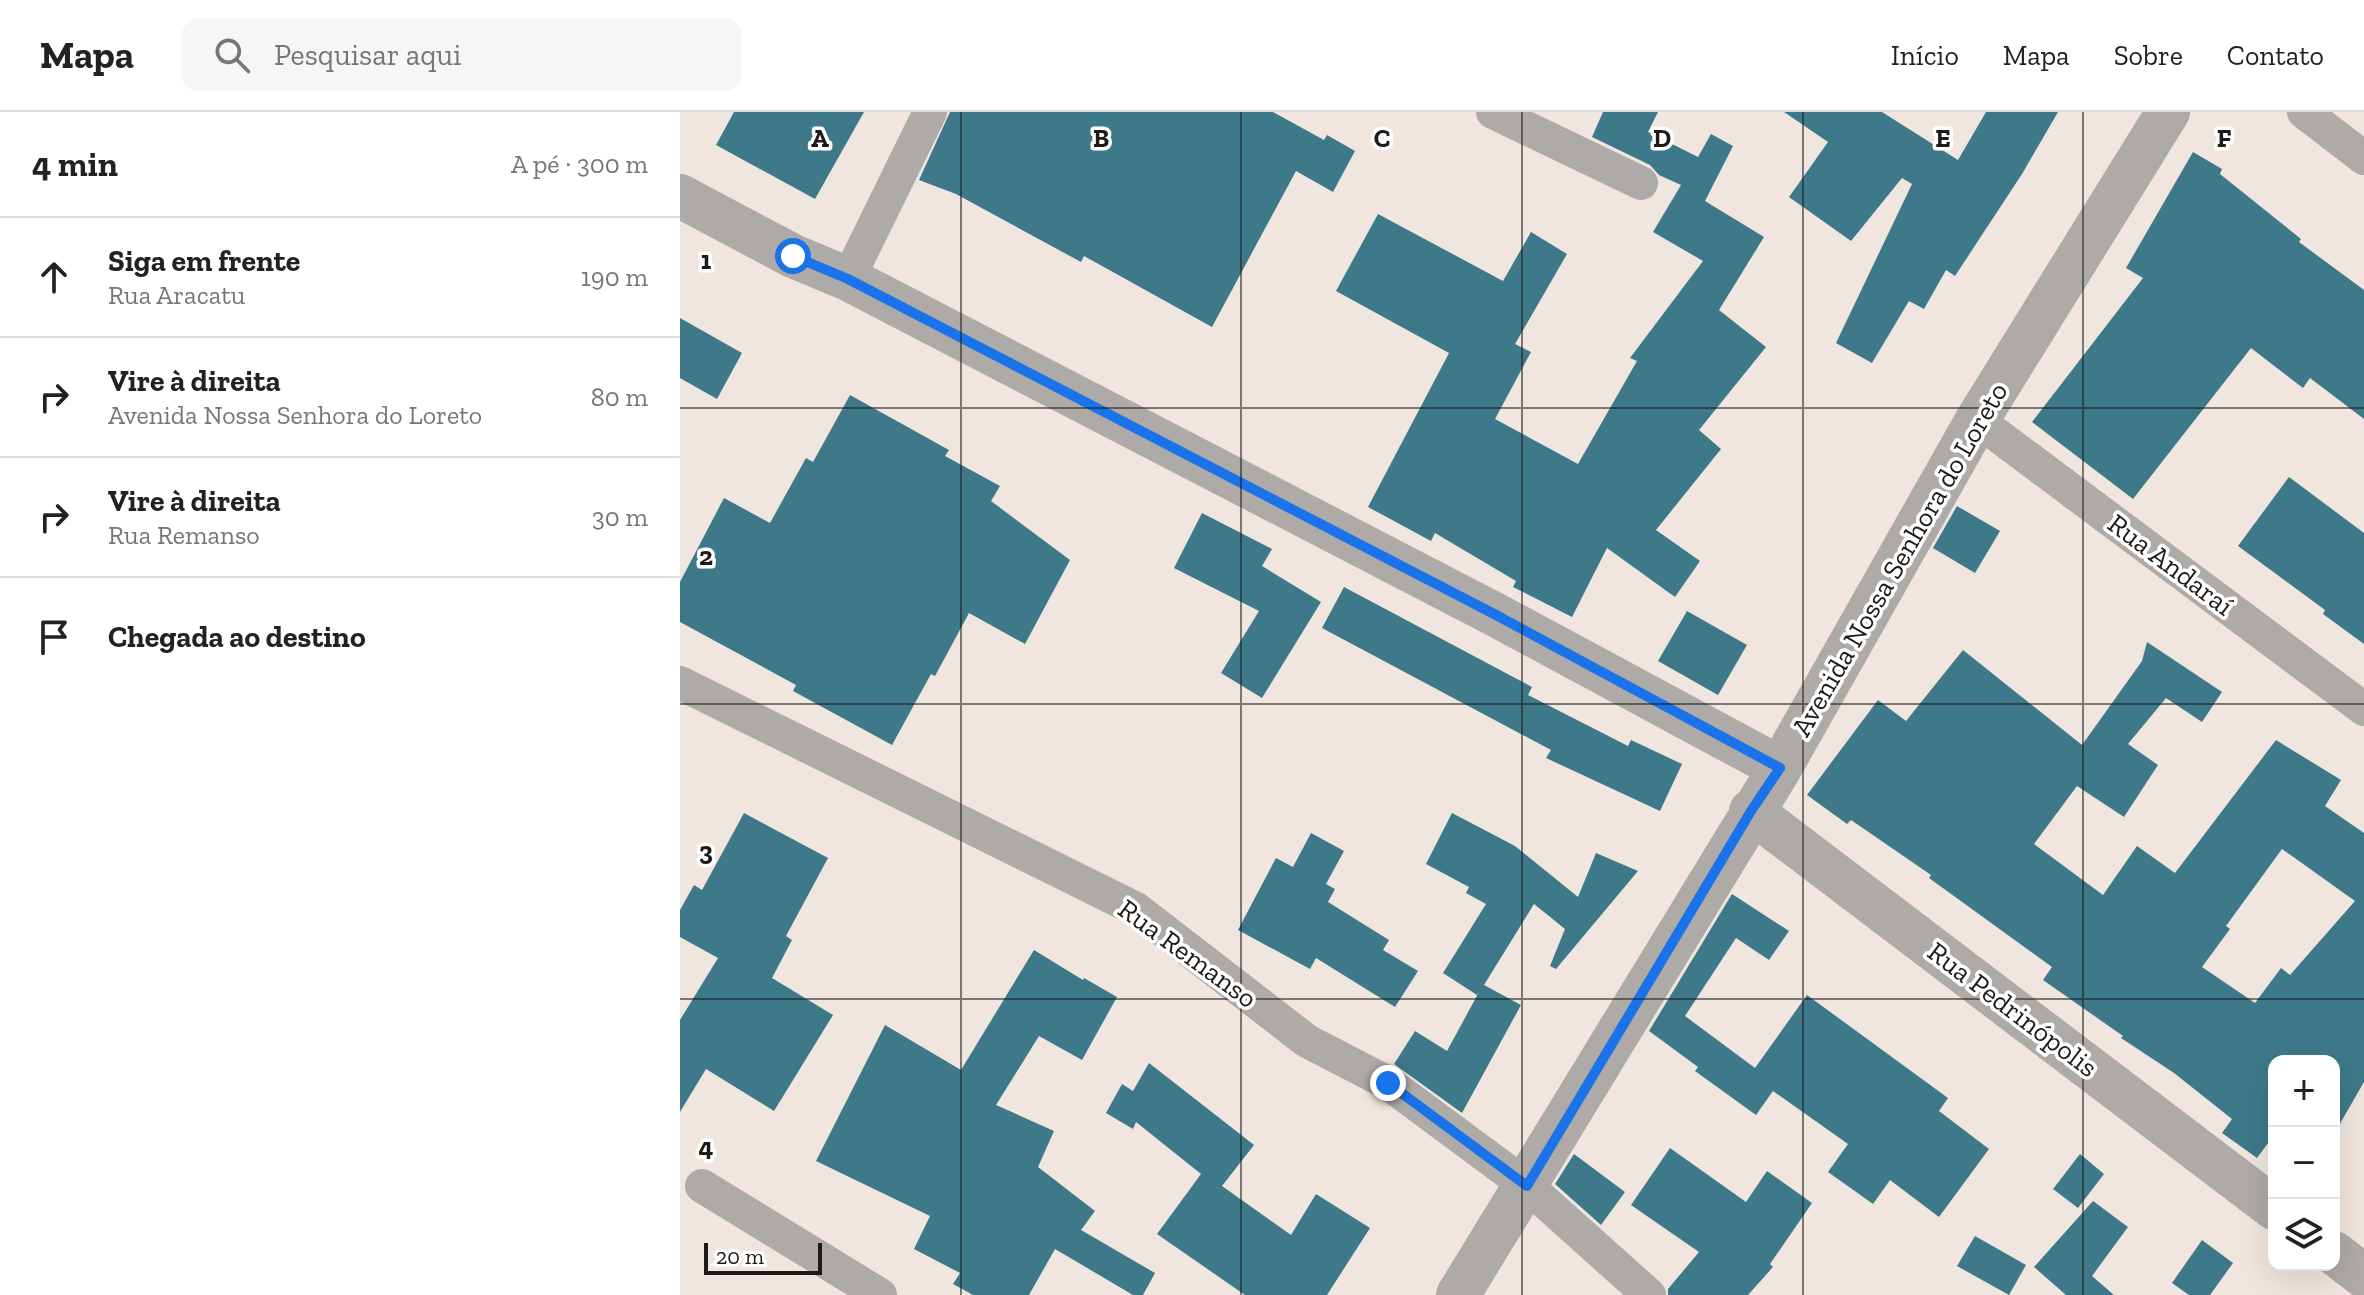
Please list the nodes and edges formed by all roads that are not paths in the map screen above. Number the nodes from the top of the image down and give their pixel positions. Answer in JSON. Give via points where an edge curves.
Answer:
{"nodes":[{"id":1,"x":930,"y":112,"type":"edge"},
{"id":2,"x":1493,"y":112,"type":"edge"},
{"id":3,"x":2168,"y":112,"type":"edge"},
{"id":4,"x":2304,"y":112,"type":"edge"},
{"id":5,"x":2364,"y":158,"type":"edge"},
{"id":6,"x":1641,"y":183,"type":"dead end"},
{"id":7,"x":680,"y":196,"type":"edge"},
{"id":8,"x":848,"y":279,"type":"junction"},
{"id":9,"x":1977,"y":420,"type":"junction"},
{"id":10,"x":680,"y":683,"type":"edge"},
{"id":11,"x":2364,"y":709,"type":"edge"},
{"id":12,"x":1780,"y":768,"type":"junction"},
{"id":13,"x":1751,"y":811,"type":"junction"},
{"id":14,"x":702,"y":1186,"type":"dead end"},
{"id":15,"x":1527,"y":1186,"type":"junction"},
{"id":16,"x":2268,"y":1203,"type":"edge"},
{"id":17,"x":2340,"y":1258,"type":"edge"},
{"id":18,"x":2364,"y":1276,"type":"edge"},
{"id":19,"x":880,"y":1295,"type":"edge"},
{"id":20,"x":1458,"y":1295,"type":"edge"},
{"id":21,"x":1649,"y":1295,"type":"edge"}],
"edges":[{"from":1,"to":8,"type":"street"},
{"from":2,"to":6,"type":"street"},
{"from":3,"to":9,"type":"street","name":"Avenida Nossa Senhora do Loreto"},
{"from":4,"to":5,"type":"street"},
{"from":7,"to":8,"type":"street"},
{"from":8,"to":12,"type":"street"},
{"from":9,"to":11,"type":"street","name":"Rua Andaraí"},
{"from":9,"to":12,"type":"street","name":"Avenida Nossa Senhora do Loreto"},
{"from":10,"to":15,"type":"street","name":"Rua Remanso","via":[[1136,909],[1307,1041],[1388,1083]]},
{"from":12,"to":13,"type":"street","name":"Avenida Nossa Senhora do Loreto"},
{"from":13,"to":15,"type":"street","name":"Avenida Nossa Senhora do Loreto"},
{"from":13,"to":16,"type":"street","name":"Rua Pedrinópolis"},
{"from":14,"to":19,"type":"street"},
{"from":15,"to":20,"type":"street","name":"Avenida Nossa Senhora do Loreto"},
{"from":15,"to":21,"type":"street","name":"Rua Remanso"},
{"from":17,"to":18,"type":"street"}]}
